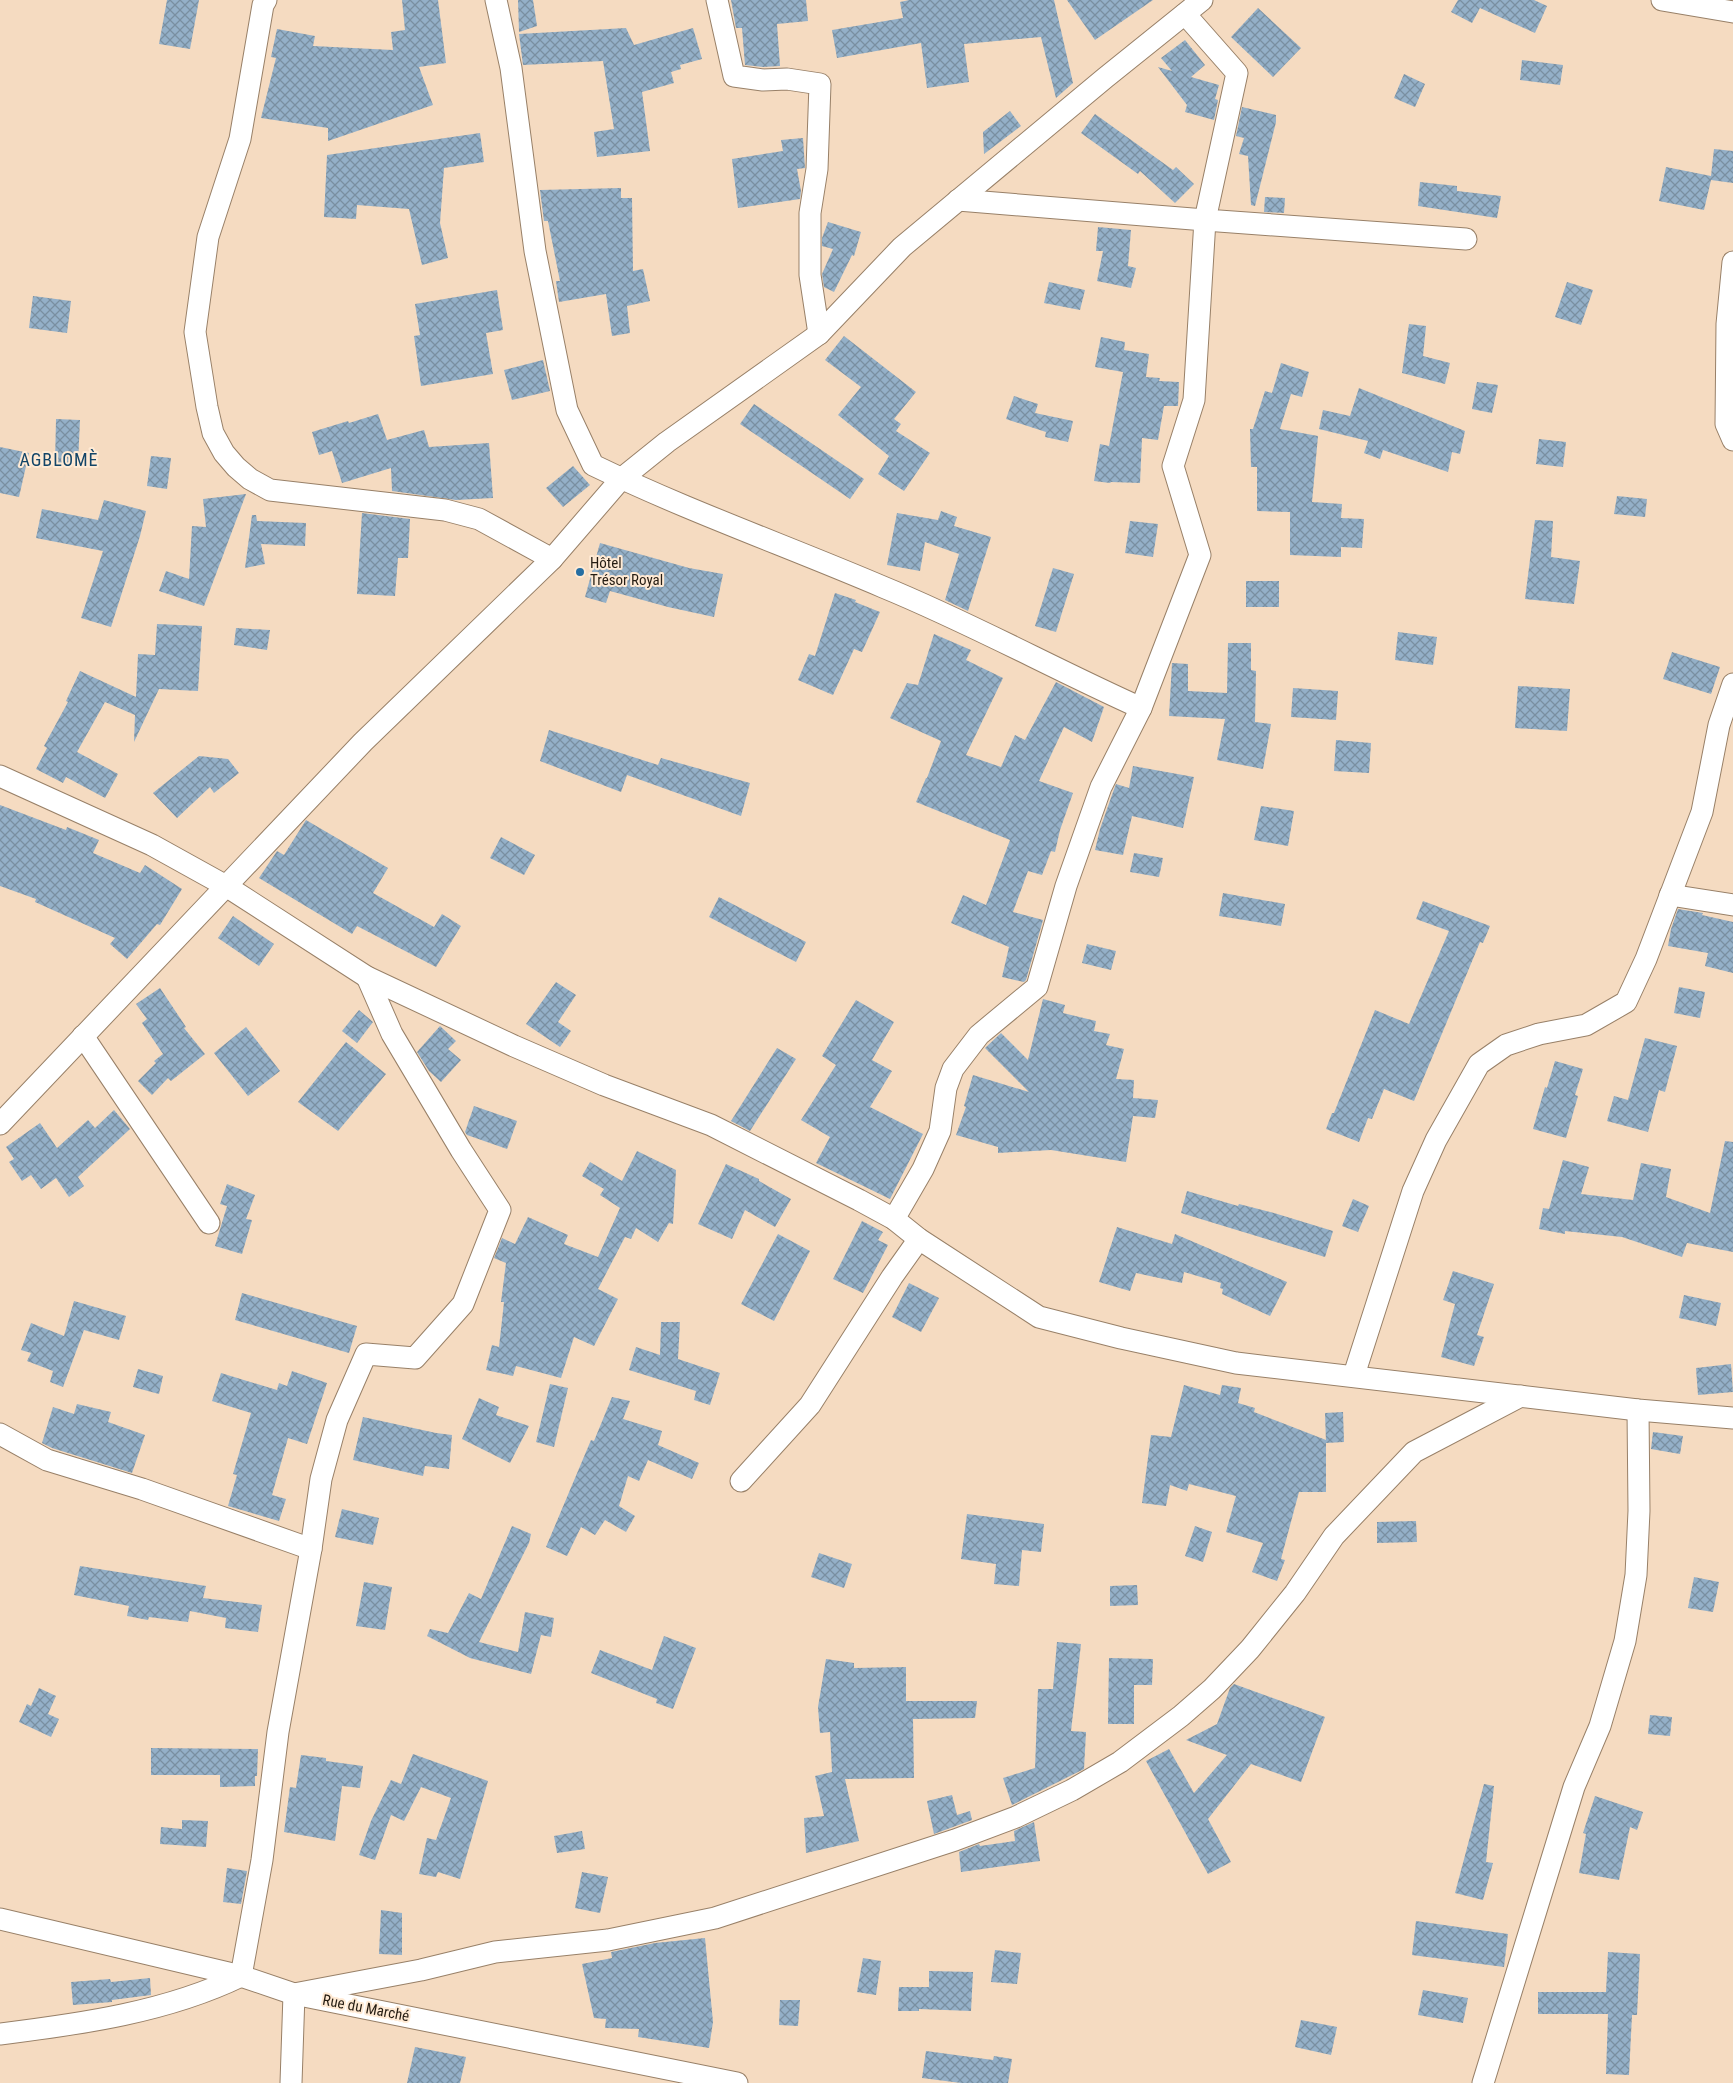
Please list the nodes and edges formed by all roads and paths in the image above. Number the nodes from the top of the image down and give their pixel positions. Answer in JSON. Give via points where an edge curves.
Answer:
{"nodes":[{"id":1,"x":266,"y":0,"type":"edge"},
{"id":2,"x":496,"y":0,"type":"edge"},
{"id":3,"x":717,"y":0,"type":"edge"},
{"id":4,"x":1202,"y":0,"type":"edge"},
{"id":5,"x":1662,"y":0,"type":"edge"},
{"id":6,"x":1733,"y":12,"type":"edge"},
{"id":7,"x":1185,"y":14,"type":"junction"},
{"id":8,"x":958,"y":200,"type":"junction"},
{"id":9,"x":1205,"y":220,"type":"junction"},
{"id":10,"x":1466,"y":239,"type":"dead end"},
{"id":11,"x":1733,"y":262,"type":"edge"},
{"id":12,"x":818,"y":334,"type":"junction"},
{"id":13,"x":1733,"y":440,"type":"edge"},
{"id":14,"x":621,"y":479,"type":"junction"},
{"id":15,"x":552,"y":559,"type":"junction"},
{"id":16,"x":1733,"y":684,"type":"edge"},
{"id":17,"x":1141,"y":708,"type":"junction"},
{"id":18,"x":0,"y":776,"type":"edge"},
{"id":19,"x":226,"y":886,"type":"junction"},
{"id":20,"x":1670,"y":895,"type":"junction"},
{"id":21,"x":1733,"y":905,"type":"edge"},
{"id":22,"x":367,"y":977,"type":"junction"},
{"id":23,"x":83,"y":1036,"type":"junction"},
{"id":24,"x":0,"y":1124,"type":"edge"},
{"id":25,"x":894,"y":1219,"type":"junction"},
{"id":26,"x":209,"y":1223,"type":"dead end"},
{"id":27,"x":919,"y":1239,"type":"junction"},
{"id":28,"x":1354,"y":1375,"type":"junction"},
{"id":29,"x":1521,"y":1396,"type":"junction"},
{"id":30,"x":1638,"y":1410,"type":"junction"},
{"id":31,"x":1733,"y":1418,"type":"edge"},
{"id":32,"x":0,"y":1434,"type":"edge"},
{"id":33,"x":741,"y":1481,"type":"dead end"},
{"id":34,"x":311,"y":1549,"type":"junction"},
{"id":35,"x":0,"y":1919,"type":"edge"},
{"id":36,"x":241,"y":1976,"type":"junction"},
{"id":37,"x":294,"y":1994,"type":"junction"},
{"id":38,"x":0,"y":2034,"type":"edge"},
{"id":39,"x":291,"y":2083,"type":"edge"},
{"id":40,"x":736,"y":2083,"type":"edge"},
{"id":41,"x":1483,"y":2083,"type":"edge"}],
"edges":[{"from":1,"to":15,"type":"street","via":[[240,139],[208,237],[195,332],[213,433],[236,467],[270,490],[446,510],[479,519]]},
{"from":2,"to":14,"type":"street","via":[[511,68],[536,251],[567,410],[594,465]]},
{"from":3,"to":12,"type":"street","via":[[734,76],[820,84],[817,169],[810,213],[810,275]]},
{"from":4,"to":7,"type":"street"},
{"from":5,"to":6,"type":"street"},
{"from":7,"to":8,"type":"street"},
{"from":7,"to":9,"type":"street","via":[[1237,73]]},
{"from":8,"to":9,"type":"street"},
{"from":8,"to":12,"type":"street","via":[[902,247]]},
{"from":9,"to":10,"type":"street"},
{"from":9,"to":17,"type":"street","via":[[1194,400],[1173,466],[1200,555]]},
{"from":11,"to":13,"type":"street","via":[[1727,324],[1726,424]]},
{"from":12,"to":14,"type":"street","via":[[667,442]]},
{"from":14,"to":15,"type":"street"},
{"from":14,"to":17,"type":"street","via":[[773,544],[883,586]]},
{"from":15,"to":19,"type":"street","via":[[363,742]]},
{"from":16,"to":20,"type":"street","via":[[1718,725],[1702,812]]},
{"from":17,"to":25,"type":"street","via":[[1101,788],[1066,886],[1037,987],[979,1035],[953,1069],[946,1088],[940,1131],[923,1169]]},
{"from":18,"to":19,"type":"street","via":[[152,845]]},
{"from":19,"to":22,"type":"street"},
{"from":19,"to":23,"type":"street"},
{"from":20,"to":21,"type":"street"},
{"from":20,"to":28,"type":"street","via":[[1626,1002],[1586,1025],[1506,1045],[1479,1064],[1436,1140],[1413,1191]]},
{"from":22,"to":25,"type":"street","via":[[595,1081],[711,1125]]},
{"from":22,"to":34,"type":"street","via":[[392,1034],[500,1210],[463,1304],[415,1358],[366,1354],[335,1428],[321,1479]]},
{"from":23,"to":24,"type":"street"},
{"from":23,"to":26,"type":"street"},
{"from":25,"to":27,"type":"street"},
{"from":27,"to":28,"type":"street","via":[[1039,1317],[1236,1363]]},
{"from":27,"to":33,"type":"street","via":[[810,1405]]},
{"from":28,"to":29,"type":"street"},
{"from":29,"to":30,"type":"street"},
{"from":29,"to":37,"type":"street","via":[[1414,1452],[1334,1536],[1295,1593],[1250,1649],[1212,1689],[1120,1762],[1064,1794],[1016,1817],[955,1840],[715,1918],[608,1940],[495,1952]]},
{"from":30,"to":31,"type":"street"},
{"from":30,"to":41,"type":"street","via":[[1636,1575],[1625,1641],[1600,1726],[1574,1787]]},
{"from":32,"to":34,"type":"street","via":[[48,1460],[142,1488]]},
{"from":34,"to":36,"type":"street","via":[[278,1732],[262,1860]]},
{"from":35,"to":36,"type":"street","name":"Rue du Marché"},
{"from":36,"to":37,"type":"street","name":"Rue du Marché"},
{"from":36,"to":38,"type":"street","via":[[216,1988],[142,2011]]},
{"from":37,"to":39,"type":"street"},
{"from":37,"to":40,"type":"street","name":"Rue du Marché"}]}
